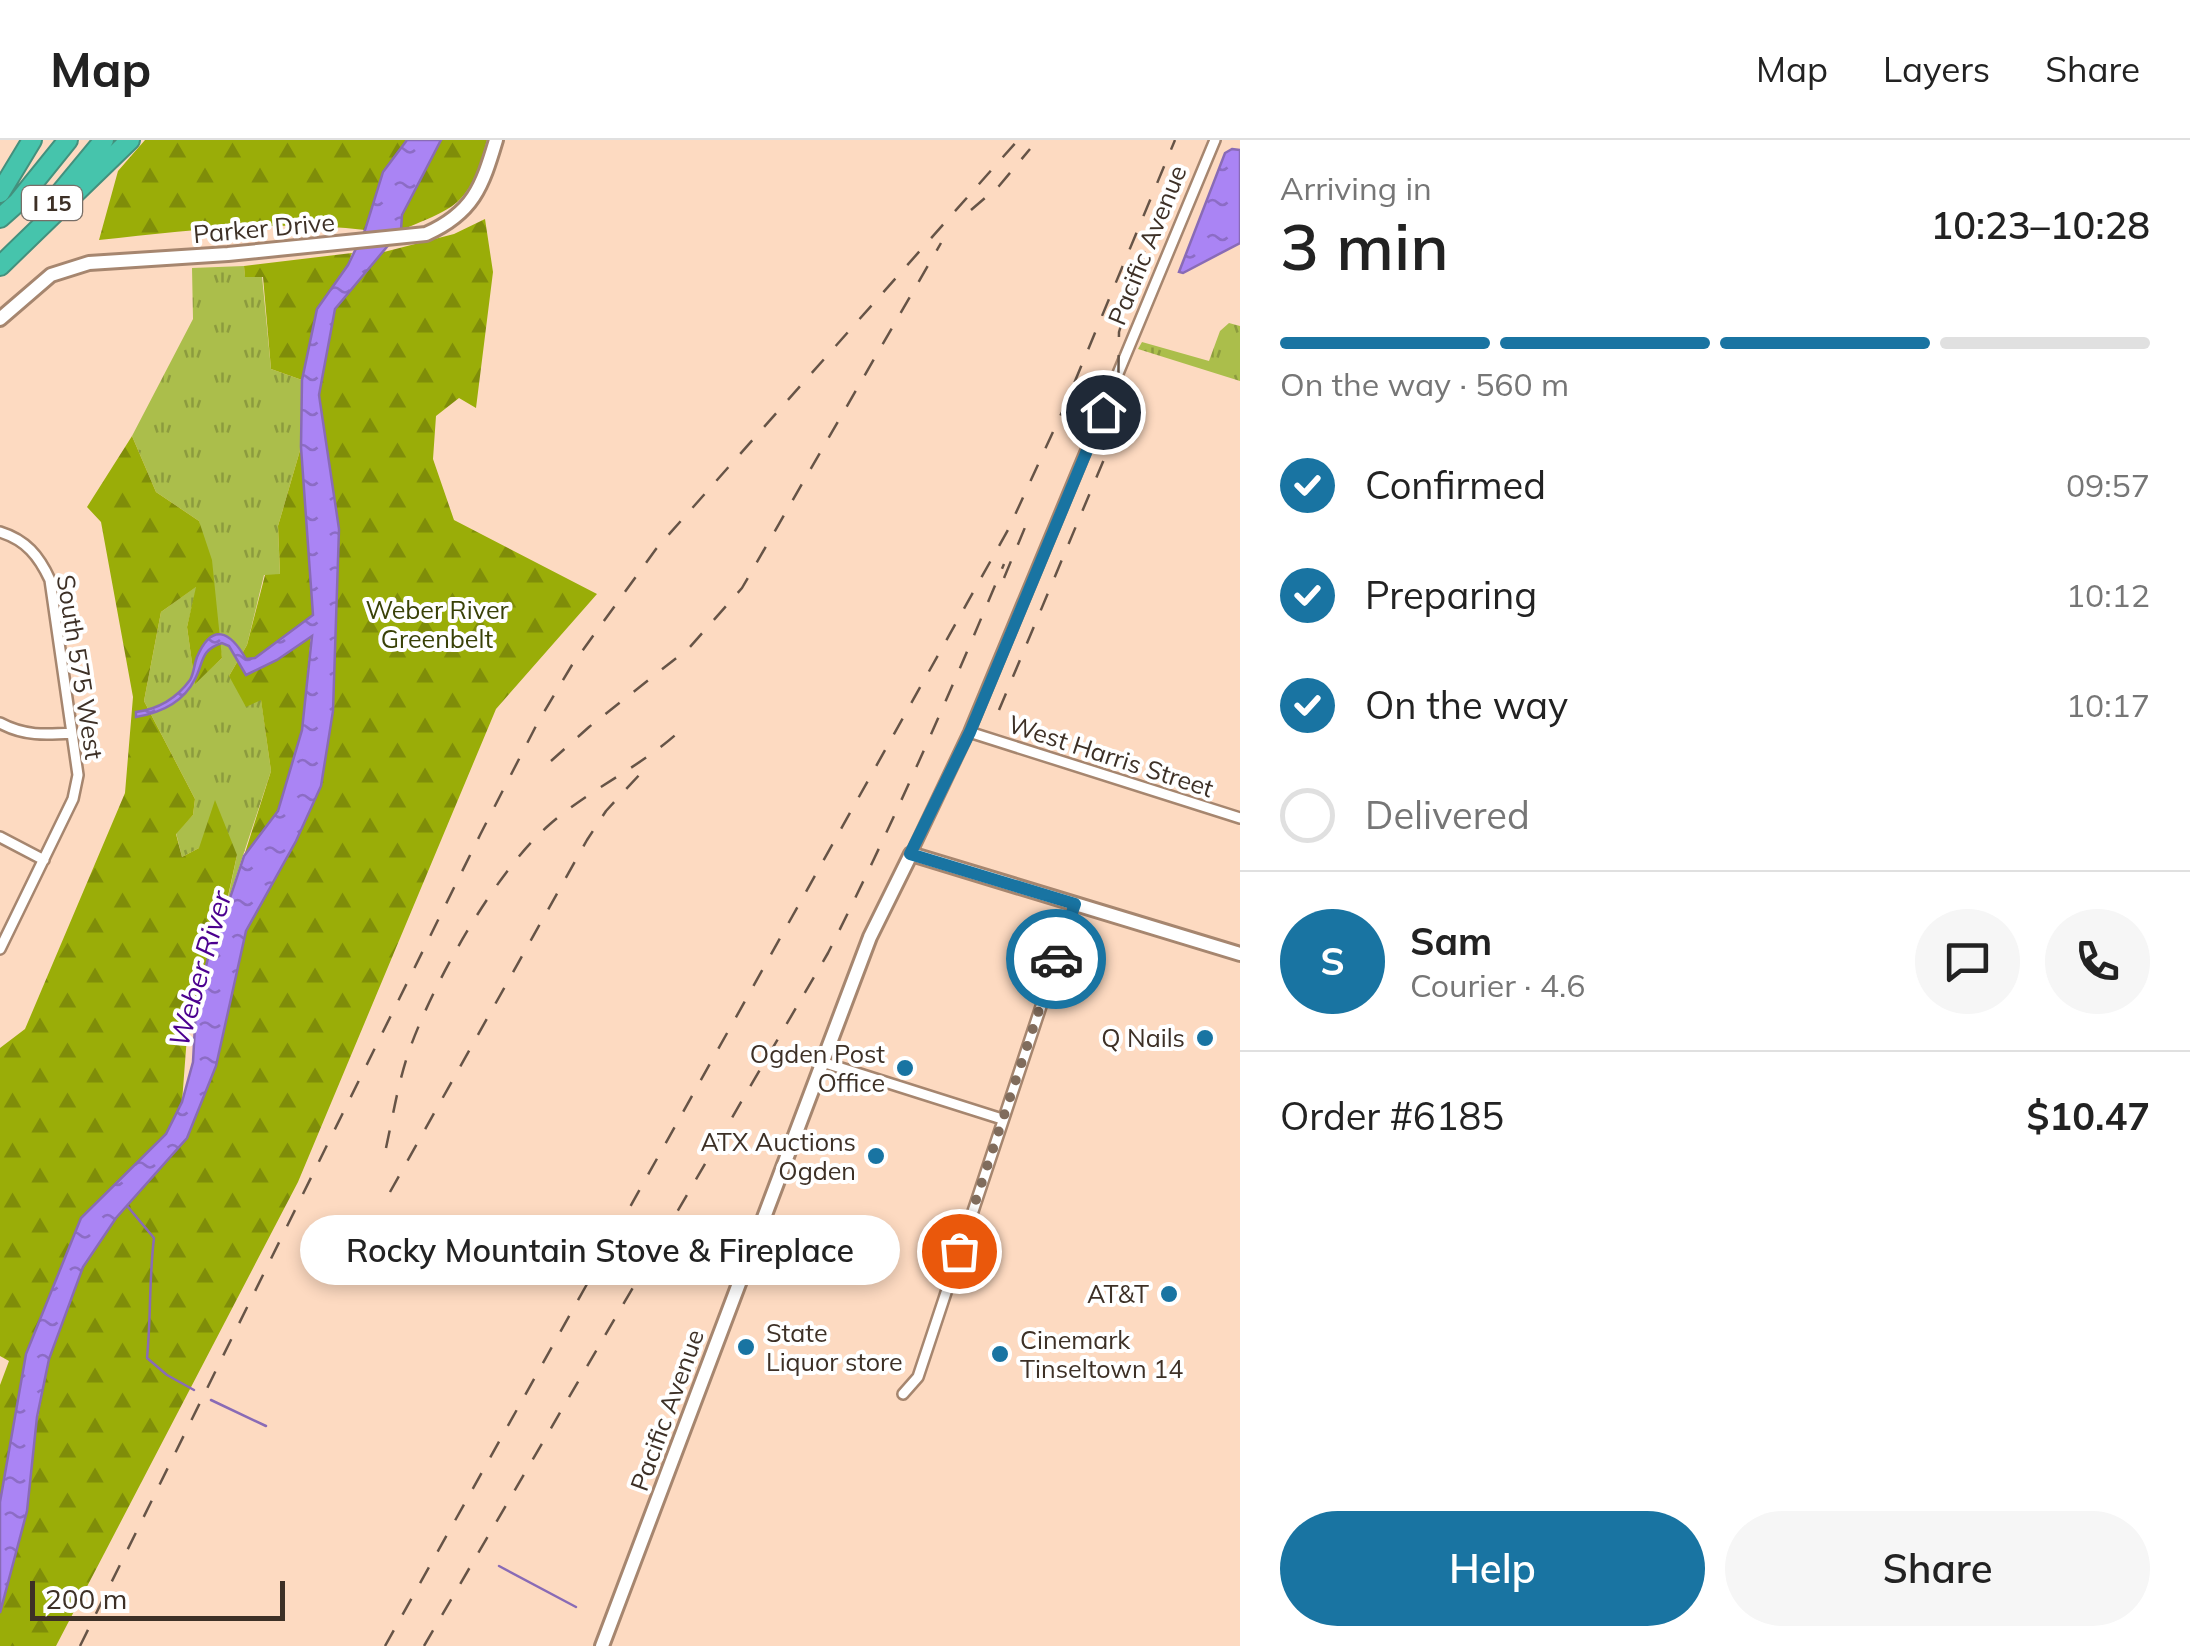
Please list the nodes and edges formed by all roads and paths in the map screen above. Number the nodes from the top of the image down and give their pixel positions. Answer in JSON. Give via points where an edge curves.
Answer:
{"nodes":[{"id":1,"x":32,"y":140,"type":"edge"},
{"id":2,"x":68,"y":140,"type":"edge"},
{"id":3,"x":104,"y":140,"type":"edge"},
{"id":4,"x":130,"y":140,"type":"edge"},
{"id":5,"x":496,"y":140,"type":"edge"},
{"id":6,"x":1215,"y":140,"type":"edge"},
{"id":7,"x":0,"y":193,"type":"edge"},
{"id":8,"x":0,"y":218,"type":"edge"},
{"id":9,"x":0,"y":266,"type":"edge"},
{"id":10,"x":0,"y":318,"type":"edge"},
{"id":11,"x":0,"y":532,"type":"edge"},
{"id":12,"x":0,"y":723,"type":"edge"},
{"id":13,"x":970,"y":732,"type":"junction"},
{"id":14,"x":72,"y":733,"type":"junction"},
{"id":15,"x":1240,"y":818,"type":"edge"},
{"id":16,"x":0,"y":837,"type":"edge"},
{"id":17,"x":910,"y":854,"type":"junction"},
{"id":18,"x":44,"y":860,"type":"junction"},
{"id":19,"x":1075,"y":904,"type":"junction"},
{"id":20,"x":0,"y":949,"type":"edge"},
{"id":21,"x":1240,"y":954,"type":"edge"},
{"id":22,"x":822,"y":1062,"type":"junction"},
{"id":23,"x":1002,"y":1119,"type":"junction"},
{"id":24,"x":903,"y":1394,"type":"dead end"},
{"id":25,"x":602,"y":1646,"type":"edge"}],
"edges":[{"from":1,"to":7,"type":"highway"},
{"from":2,"to":8,"type":"highway","number":"I 15"},
{"from":3,"to":9,"type":"highway","number":"I 15"},
{"from":4,"to":9,"type":"highway"},
{"from":5,"to":10,"type":"street","name":"Parker Drive","via":[[463,212],[426,234],[89,263],[51,275]]},
{"from":6,"to":13,"type":"street","name":"Pacific Avenue"},
{"from":11,"to":14,"type":"street","name":"South 575 West","via":[[39,556],[50,580]]},
{"from":12,"to":14,"type":"street","via":[[36,735]]},
{"from":13,"to":15,"type":"street","name":"West Harris Street"},
{"from":13,"to":17,"type":"street","name":"Pacific Avenue"},
{"from":14,"to":18,"type":"street","name":"South 575 West","via":[[74,799]]},
{"from":16,"to":18,"type":"street"},
{"from":17,"to":19,"type":"street"},
{"from":17,"to":22,"type":"street","name":"Pacific Avenue"},
{"from":18,"to":20,"type":"street","name":"South 575 West"},
{"from":19,"to":21,"type":"street"},
{"from":19,"to":23,"type":"street"},
{"from":22,"to":23,"type":"street"},
{"from":22,"to":25,"type":"street","name":"Pacific Avenue"},
{"from":23,"to":24,"type":"street","via":[[918,1376]]}]}
